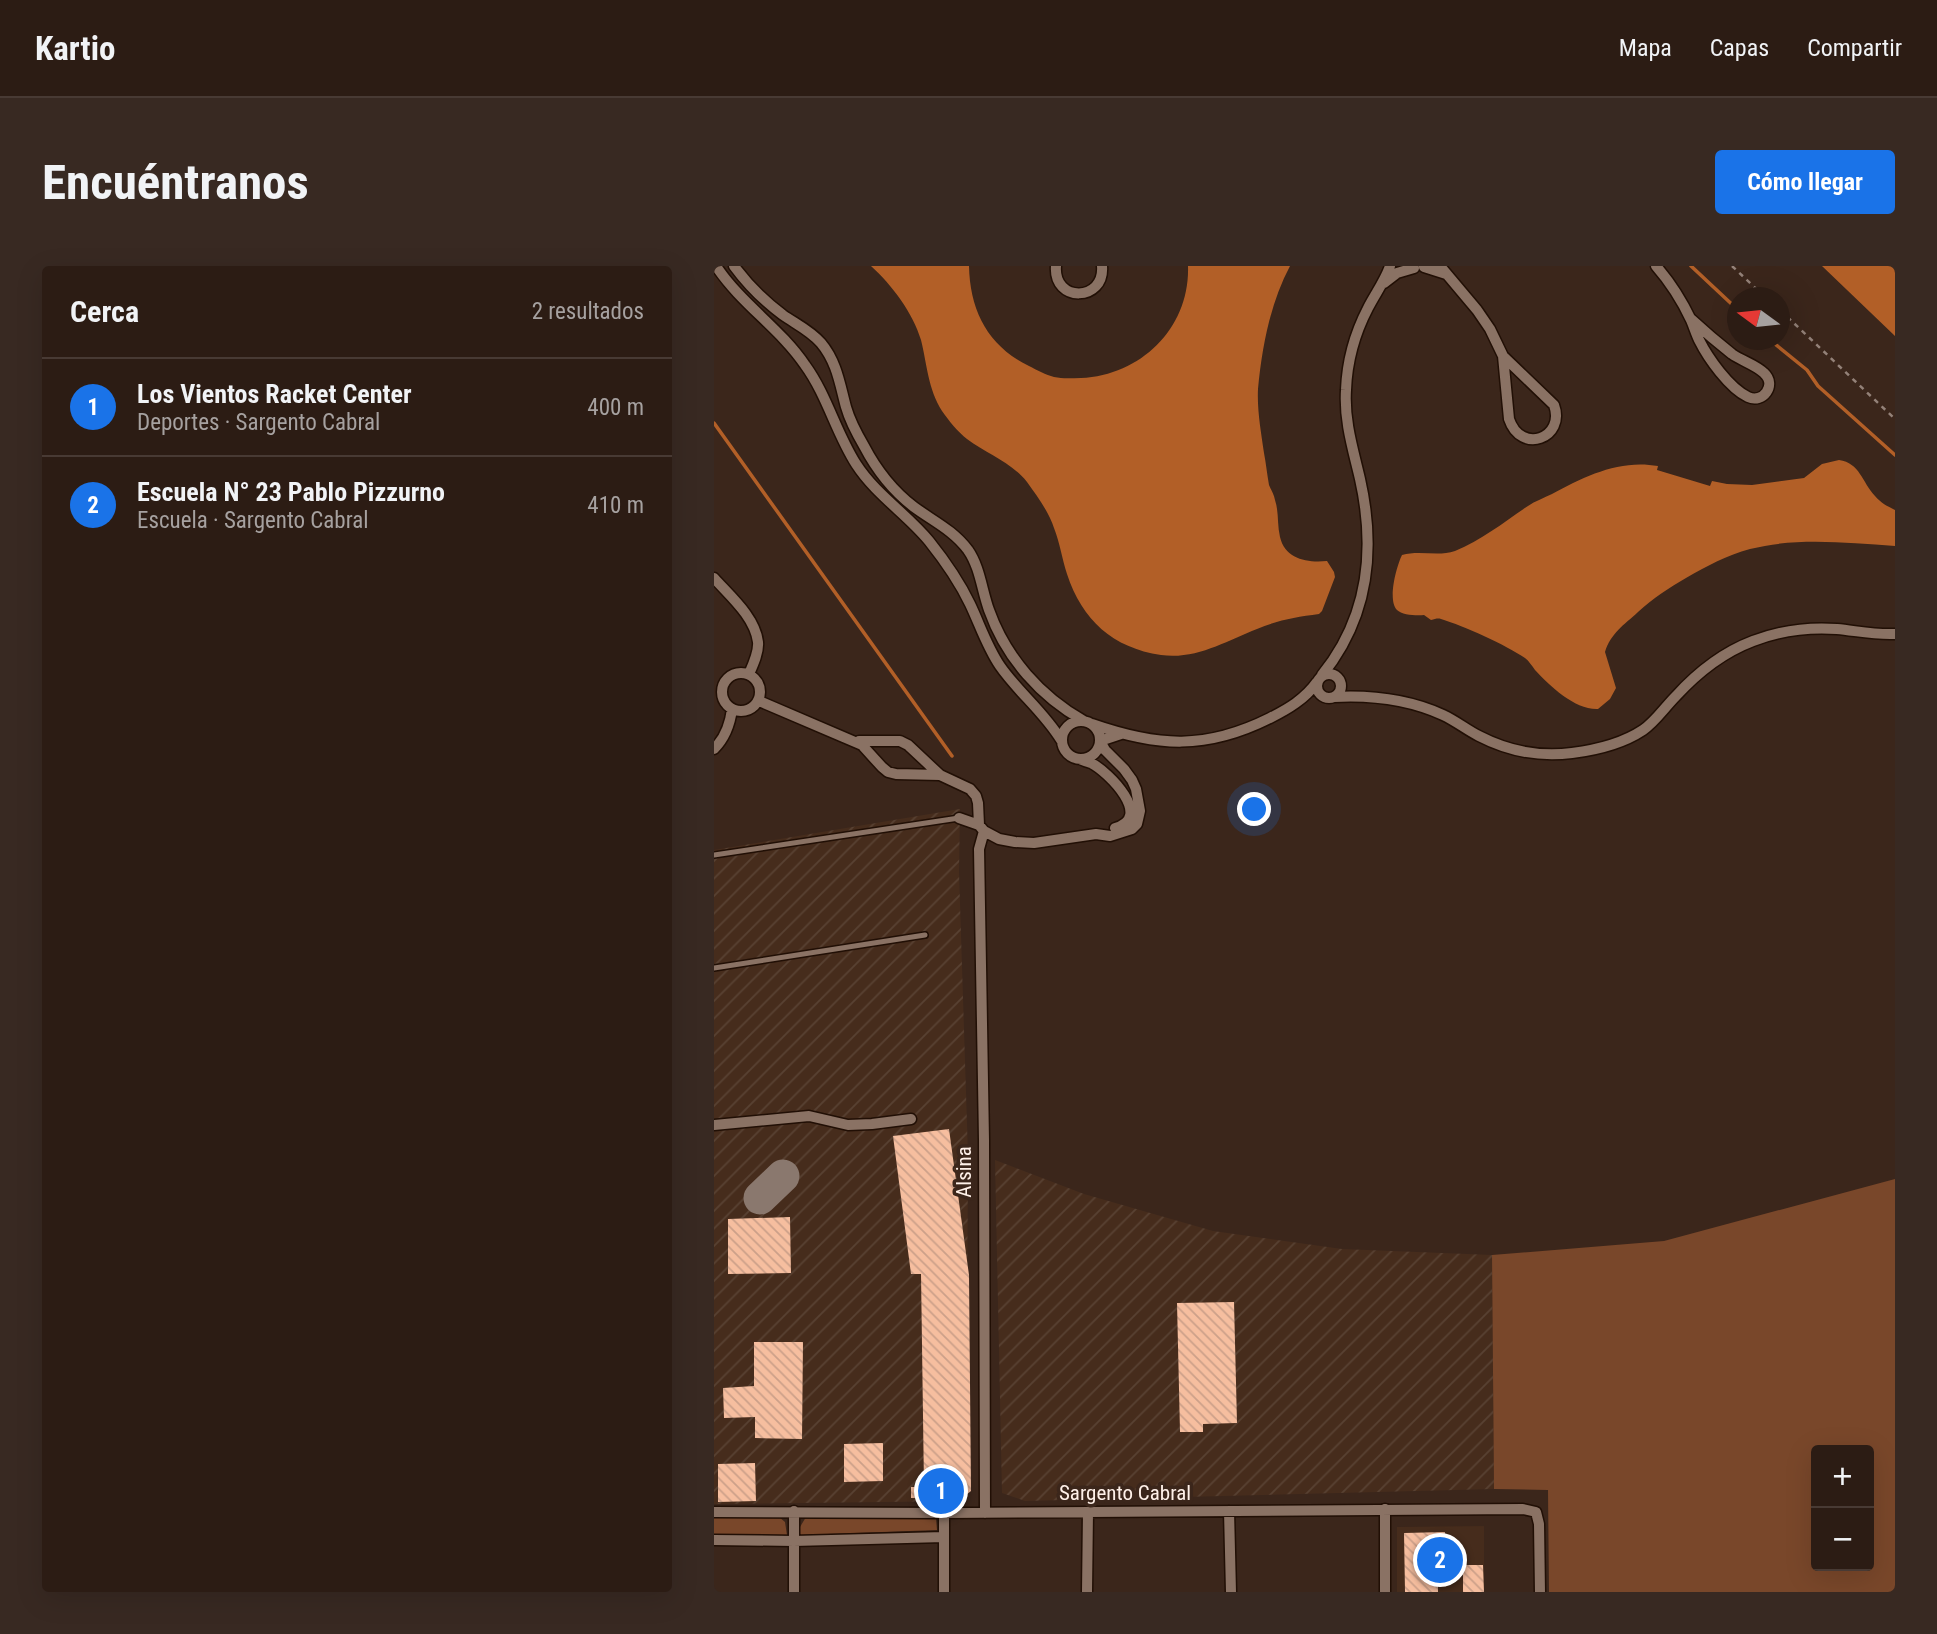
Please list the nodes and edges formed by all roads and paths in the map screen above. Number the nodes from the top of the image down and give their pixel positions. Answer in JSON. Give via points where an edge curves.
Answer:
{"nodes":[{"id":1,"x":716,"y":266,"type":"edge"},
{"id":2,"x":734,"y":266,"type":"edge"},
{"id":3,"x":1056,"y":266,"type":"edge"},
{"id":4,"x":1102,"y":266,"type":"edge"},
{"id":5,"x":1390,"y":266,"type":"edge"},
{"id":6,"x":1656,"y":266,"type":"edge"},
{"id":7,"x":1732,"y":266,"type":"edge"},
{"id":8,"x":1418,"y":267,"type":"edge"},
{"id":9,"x":1443,"y":270,"type":"edge"},
{"id":10,"x":1754,"y":287,"type":"edge"},
{"id":11,"x":1380,"y":288,"type":"junction"},
{"id":12,"x":1691,"y":319,"type":"junction"},
{"id":13,"x":1790,"y":319,"type":"edge"},
{"id":14,"x":800,"y":327,"type":"junction"},
{"id":15,"x":789,"y":342,"type":"junction"},
{"id":16,"x":1503,"y":356,"type":"junction"},
{"id":17,"x":839,"y":378,"type":"junction"},
{"id":18,"x":819,"y":387,"type":"junction"},
{"id":19,"x":1895,"y":419,"type":"edge"},
{"id":20,"x":941,"y":524,"type":"junction"},
{"id":21,"x":928,"y":539,"type":"junction"},
{"id":22,"x":714,"y":578,"type":"edge"},
{"id":23,"x":980,"y":578,"type":"junction"},
{"id":24,"x":959,"y":583,"type":"junction"},
{"id":25,"x":1895,"y":634,"type":"edge"},
{"id":26,"x":1339,"y":653,"type":"junction"},
{"id":27,"x":749,"y":674,"type":"junction"},
{"id":28,"x":1338,"y":678,"type":"junction"},
{"id":29,"x":1320,"y":679,"type":"junction"},
{"id":30,"x":1359,"y":696,"type":"junction"},
{"id":31,"x":1328,"y":697,"type":"junction"},
{"id":32,"x":1303,"y":699,"type":"junction"},
{"id":33,"x":759,"y":701,"type":"junction"},
{"id":34,"x":732,"y":709,"type":"junction"},
{"id":35,"x":1088,"y":723,"type":"junction"},
{"id":36,"x":1121,"y":734,"type":"junction"},
{"id":37,"x":849,"y":738,"type":"junction"},
{"id":38,"x":1062,"y":740,"type":"junction"},
{"id":39,"x":1100,"y":741,"type":"junction"},
{"id":40,"x":714,"y":749,"type":"edge"},
{"id":41,"x":1080,"y":760,"type":"junction"},
{"id":42,"x":940,"y":775,"type":"junction"},
{"id":43,"x":960,"y":818,"type":"joint"},
{"id":44,"x":981,"y":828,"type":"junction"},
{"id":45,"x":1096,"y":834,"type":"junction"},
{"id":46,"x":714,"y":855,"type":"edge"},
{"id":47,"x":925,"y":935,"type":"dead end"},
{"id":48,"x":714,"y":968,"type":"edge"},
{"id":49,"x":911,"y":1119,"type":"dead end"},
{"id":50,"x":714,"y":1125,"type":"edge"},
{"id":51,"x":1385,"y":1509,"type":"junction"},
{"id":52,"x":794,"y":1511,"type":"junction"},
{"id":53,"x":1229,"y":1511,"type":"junction"},
{"id":54,"x":714,"y":1512,"type":"edge"},
{"id":55,"x":1087,"y":1512,"type":"junction"},
{"id":56,"x":944,"y":1513,"type":"junction"},
{"id":57,"x":985,"y":1513,"type":"junction"},
{"id":58,"x":944,"y":1537,"type":"junction"},
{"id":59,"x":714,"y":1540,"type":"edge"},
{"id":60,"x":794,"y":1541,"type":"junction"},
{"id":61,"x":794,"y":1592,"type":"edge"},
{"id":62,"x":944,"y":1592,"type":"edge"},
{"id":63,"x":1087,"y":1592,"type":"edge"},
{"id":64,"x":1231,"y":1592,"type":"edge"},
{"id":65,"x":1385,"y":1592,"type":"edge"},
{"id":66,"x":1540,"y":1592,"type":"edge"}],
"edges":[{"from":1,"to":15,"type":"street","via":[[746,303]]},
{"from":2,"to":14,"type":"street","via":[[771,305]]},
{"from":3,"to":4,"type":"street","via":[[1058,283],[1080,294],[1096,287]]},
{"from":5,"to":11,"type":"street"},
{"from":6,"to":12,"type":"street"},
{"from":7,"to":10,"type":"path"},
{"from":8,"to":9,"type":"street"},
{"from":8,"to":11,"type":"street","via":[[1390,277]]},
{"from":9,"to":16,"type":"street","via":[[1477,310]]},
{"from":11,"to":26,"type":"street","via":[[1362,320],[1348,369],[1348,432],[1361,482],[1369,555],[1359,608]]},
{"from":12,"to":12,"type":"street","via":[[1708,356],[1734,387],[1753,399],[1766,394],[1769,380],[1765,374]]},
{"from":13,"to":19,"type":"path"},
{"from":14,"to":15,"type":"street"},
{"from":14,"to":17,"type":"street","via":[[822,344]]},
{"from":15,"to":18,"type":"street"},
{"from":16,"to":16,"type":"street","via":[[1512,428],[1523,438],[1546,436],[1556,422],[1554,405]]},
{"from":17,"to":18,"type":"street"},
{"from":17,"to":20,"type":"street","via":[[850,421],[873,461],[905,499]]},
{"from":18,"to":21,"type":"street","via":[[856,464]]},
{"from":20,"to":21,"type":"street"},
{"from":20,"to":23,"type":"street","via":[[970,553]]},
{"from":21,"to":24,"type":"street"},
{"from":22,"to":27,"type":"street","via":[[742,608],[755,631],[759,645]]},
{"from":23,"to":24,"type":"street"},
{"from":23,"to":35,"type":"street","via":[[996,628],[1013,658],[1037,686]]},
{"from":24,"to":38,"type":"street","via":[[1000,667]]},
{"from":25,"to":30,"type":"street","via":[[1822,628],[1753,641],[1693,678],[1640,732],[1607,746],[1570,753],[1519,751],[1424,708]]},
{"from":26,"to":28,"type":"street"},
{"from":26,"to":29,"type":"street"},
{"from":27,"to":33,"type":"street","via":[[761,688]]},
{"from":27,"to":34,"type":"street","via":[[737,673],[726,681],[723,699]]},
{"from":28,"to":29,"type":"street","via":[[1330,673]]},
{"from":28,"to":30,"type":"street"},
{"from":28,"to":31,"type":"street","via":[[1340,692]]},
{"from":29,"to":31,"type":"street","via":[[1317,690]]},
{"from":29,"to":32,"type":"street"},
{"from":30,"to":31,"type":"street"},
{"from":31,"to":32,"type":"street"},
{"from":32,"to":36,"type":"street","via":[[1252,726],[1214,738],[1176,742]]},
{"from":33,"to":34,"type":"street","via":[[744,712]]},
{"from":33,"to":37,"type":"street"},
{"from":34,"to":40,"type":"street","via":[[721,742]]},
{"from":35,"to":36,"type":"street"},
{"from":35,"to":38,"type":"street","via":[[1073,722]]},
{"from":35,"to":39,"type":"street"},
{"from":36,"to":39,"type":"street"},
{"from":37,"to":42,"type":"street","via":[[900,741]]},
{"from":37,"to":42,"type":"street","via":[[888,772]]},
{"from":38,"to":41,"type":"street","via":[[1065,751]]},
{"from":39,"to":41,"type":"street","via":[[1096,752]]},
{"from":39,"to":45,"type":"street","via":[[1132,780],[1140,811],[1132,829],[1110,836]]},
{"from":41,"to":45,"type":"street","via":[[1093,764],[1130,805],[1130,818],[1124,825]]},
{"from":42,"to":44,"type":"street","name":"Alsina","via":[[976,796]]},
{"from":43,"to":44,"type":"street"},
{"from":43,"to":46,"type":"lane"},
{"from":44,"to":45,"type":"street","via":[[999,839],[1034,843]]},
{"from":44,"to":57,"type":"street","name":"Alsina"},
{"from":47,"to":48,"type":"lane"},
{"from":49,"to":50,"type":"street","via":[[848,1125],[809,1116]]},
{"from":51,"to":53,"type":"street","name":"Sargento Cabral"},
{"from":51,"to":65,"type":"street"},
{"from":51,"to":66,"type":"street","name":"Sargento Cabral","via":[[1536,1512]]},
{"from":52,"to":54,"type":"street","name":"Sargento Cabral"},
{"from":52,"to":56,"type":"street","name":"Sargento Cabral"},
{"from":52,"to":60,"type":"street"},
{"from":53,"to":55,"type":"street","name":"Sargento Cabral"},
{"from":53,"to":64,"type":"street"},
{"from":55,"to":57,"type":"street","name":"Sargento Cabral"},
{"from":55,"to":63,"type":"street"},
{"from":56,"to":57,"type":"street","name":"Sargento Cabral"},
{"from":56,"to":58,"type":"street"},
{"from":58,"to":60,"type":"street"},
{"from":58,"to":62,"type":"street"},
{"from":59,"to":60,"type":"street"},
{"from":60,"to":61,"type":"street"}]}
